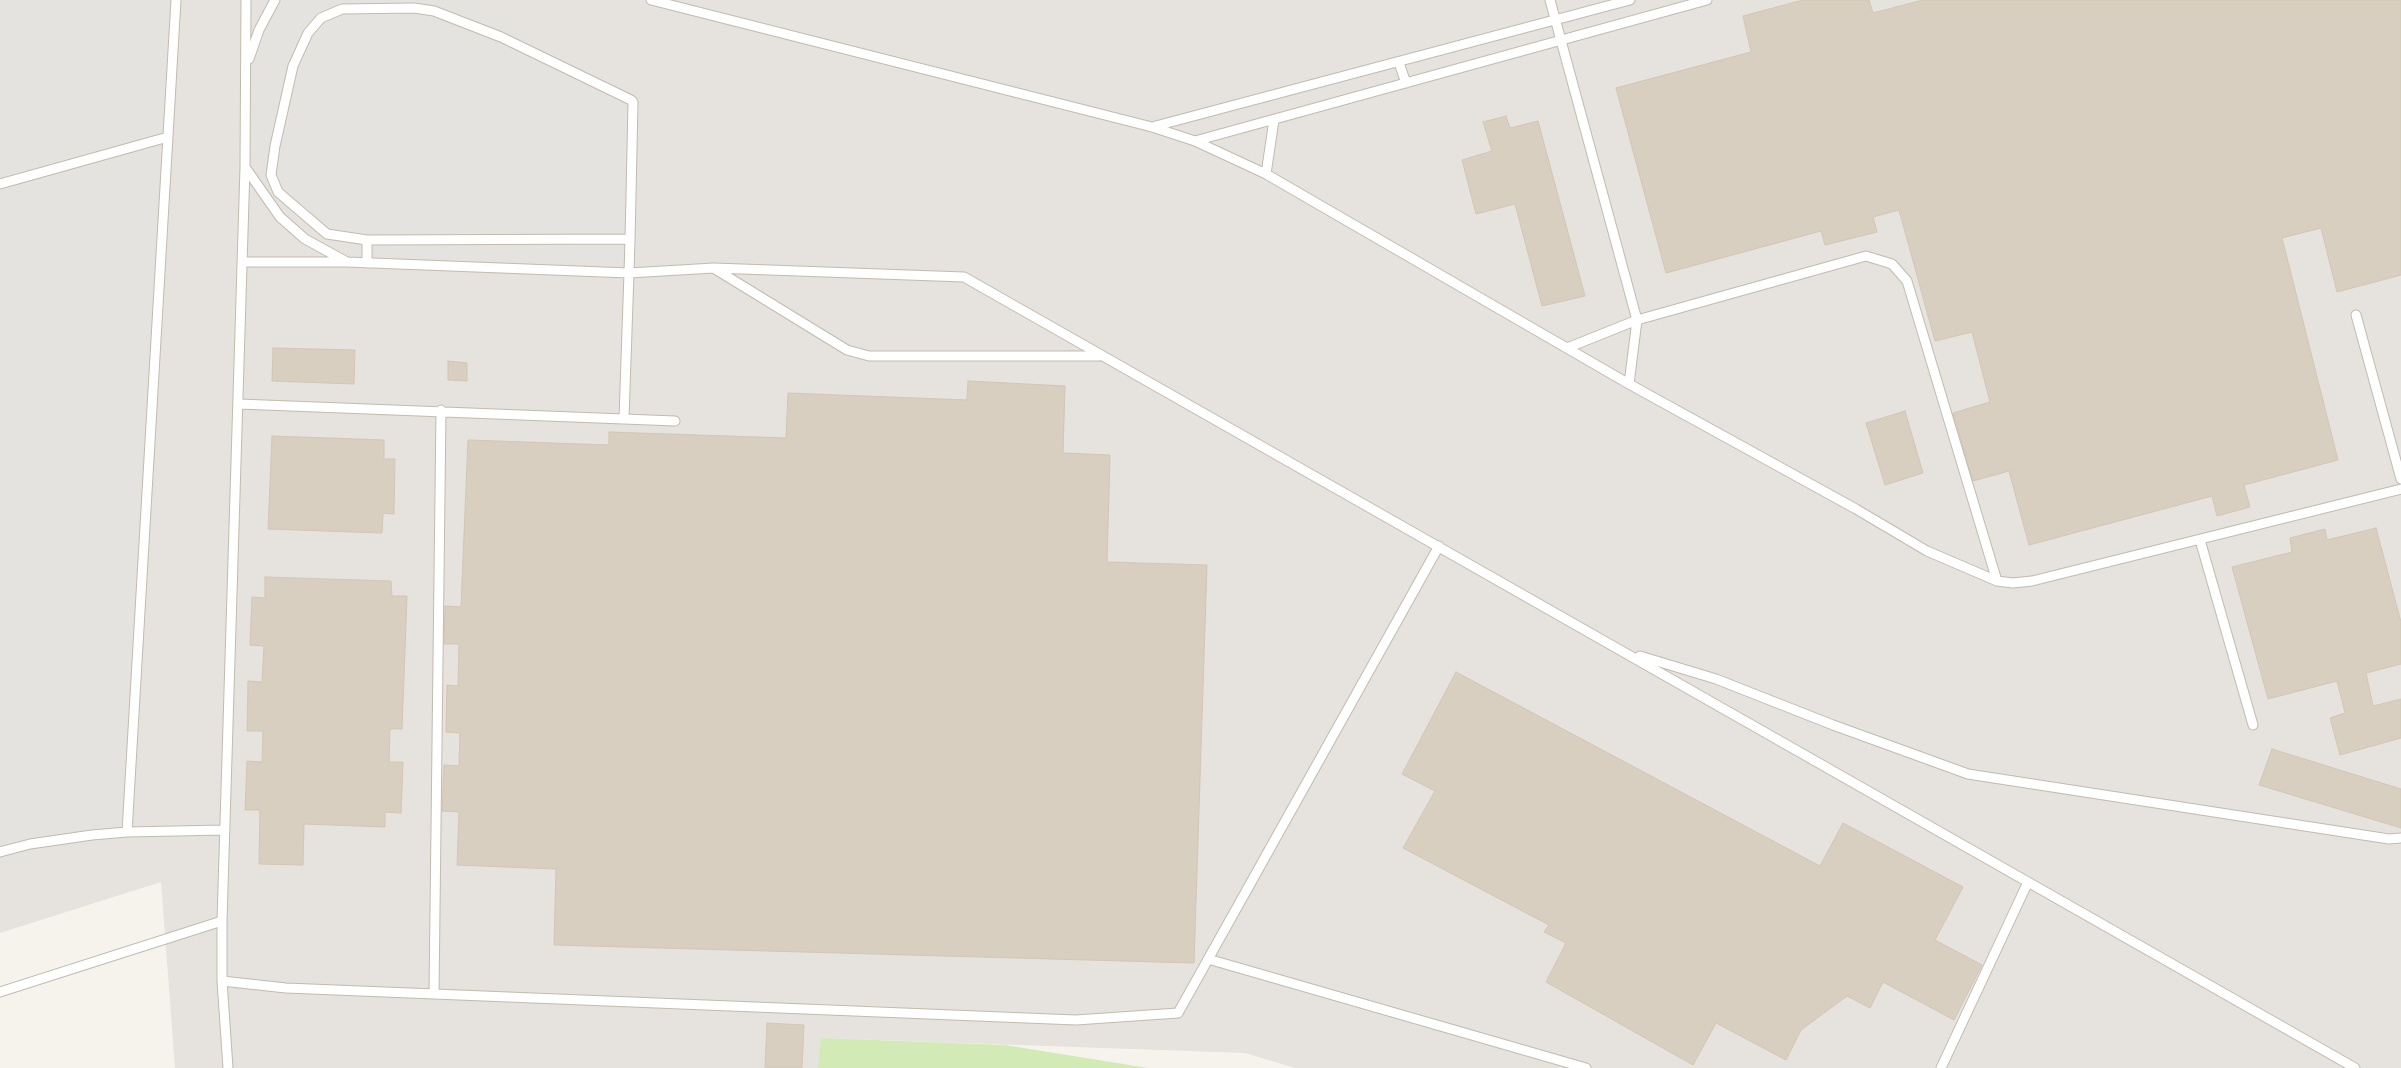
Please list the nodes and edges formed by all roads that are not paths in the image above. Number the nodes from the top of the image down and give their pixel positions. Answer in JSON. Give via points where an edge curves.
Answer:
{"nodes":[{"id":1,"x":176,"y":0,"type":"edge"},
{"id":2,"x":246,"y":0,"type":"edge"},
{"id":3,"x":275,"y":0,"type":"edge"},
{"id":4,"x":651,"y":0,"type":"edge"},
{"id":5,"x":1550,"y":0,"type":"edge"},
{"id":6,"x":1630,"y":0,"type":"edge"},
{"id":7,"x":1707,"y":0,"type":"edge"},
{"id":8,"x":1555,"y":21,"type":"junction"},
{"id":9,"x":1562,"y":40,"type":"junction"},
{"id":10,"x":1399,"y":63,"type":"junction"},
{"id":11,"x":247,"y":64,"type":"junction"},
{"id":12,"x":1406,"y":83,"type":"junction"},
{"id":13,"x":1274,"y":120,"type":"junction"},
{"id":14,"x":1152,"y":127,"type":"junction"},
{"id":15,"x":168,"y":137,"type":"junction"},
{"id":16,"x":1195,"y":141,"type":"junction"},
{"id":17,"x":245,"y":167,"type":"junction"},
{"id":18,"x":1266,"y":174,"type":"junction"},
{"id":19,"x":0,"y":184,"type":"edge"},
{"id":20,"x":630,"y":239,"type":"junction"},
{"id":21,"x":367,"y":240,"type":"junction"},
{"id":22,"x":243,"y":262,"type":"junction"},
{"id":23,"x":347,"y":262,"type":"junction"},
{"id":24,"x":367,"y":263,"type":"junction"},
{"id":25,"x":714,"y":268,"type":"junction"},
{"id":26,"x":629,"y":273,"type":"junction"},
{"id":27,"x":2356,"y":316,"type":"dead end"},
{"id":28,"x":1637,"y":320,"type":"junction"},
{"id":29,"x":1567,"y":348,"type":"junction"},
{"id":30,"x":1102,"y":356,"type":"junction"},
{"id":31,"x":1629,"y":384,"type":"junction"},
{"id":32,"x":239,"y":404,"type":"junction"},
{"id":33,"x":442,"y":410,"type":"junction"},
{"id":34,"x":624,"y":418,"type":"junction"},
{"id":35,"x":675,"y":421,"type":"dead end"},
{"id":36,"x":2401,"y":479,"type":"edge"},
{"id":37,"x":2401,"y":489,"type":"edge"},
{"id":38,"x":2200,"y":540,"type":"junction"},
{"id":39,"x":1439,"y":546,"type":"junction"},
{"id":40,"x":1997,"y":581,"type":"junction"},
{"id":41,"x":1625,"y":652,"type":"junction"},
{"id":42,"x":2254,"y":725,"type":"dead end"},
{"id":43,"x":225,"y":830,"type":"junction"},
{"id":44,"x":127,"y":832,"type":"junction"},
{"id":45,"x":2401,"y":838,"type":"edge"},
{"id":46,"x":0,"y":852,"type":"edge"},
{"id":47,"x":2028,"y":882,"type":"junction"},
{"id":48,"x":222,"y":921,"type":"junction"},
{"id":49,"x":1208,"y":959,"type":"junction"},
{"id":50,"x":222,"y":980,"type":"junction"},
{"id":51,"x":0,"y":992,"type":"edge"},
{"id":52,"x":434,"y":994,"type":"junction"},
{"id":53,"x":228,"y":1068,"type":"edge"},
{"id":54,"x":1586,"y":1068,"type":"edge"},
{"id":55,"x":1941,"y":1068,"type":"edge"},
{"id":56,"x":2355,"y":1068,"type":"edge"}],
"edges":[{"from":1,"to":15,"type":"lane"},
{"from":2,"to":11,"type":"lane"},
{"from":3,"to":11,"type":"lane","via":[[259,30]]},
{"from":4,"to":14,"type":"lane"},
{"from":5,"to":8,"type":"lane"},
{"from":6,"to":8,"type":"lane"},
{"from":7,"to":9,"type":"lane"},
{"from":8,"to":9,"type":"lane"},
{"from":8,"to":10,"type":"lane"},
{"from":9,"to":12,"type":"lane"},
{"from":9,"to":28,"type":"lane"},
{"from":10,"to":12,"type":"lane"},
{"from":10,"to":14,"type":"lane"},
{"from":11,"to":17,"type":"lane"},
{"from":12,"to":13,"type":"lane"},
{"from":13,"to":16,"type":"lane"},
{"from":13,"to":18,"type":"lane"},
{"from":14,"to":16,"type":"lane"},
{"from":15,"to":19,"type":"lane"},
{"from":15,"to":44,"type":"lane"},
{"from":16,"to":18,"type":"lane"},
{"from":17,"to":22,"type":"lane"},
{"from":17,"to":23,"type":"lane","via":[[280,217],[305,239]]},
{"from":18,"to":29,"type":"lane"},
{"from":20,"to":21,"type":"lane"},
{"from":20,"to":21,"type":"lane","via":[[631,100],[501,37],[434,11],[414,8],[342,9],[321,18],[308,33],[293,66],[271,175],[278,192],[327,234]]},
{"from":20,"to":26,"type":"lane"},
{"from":21,"to":24,"type":"lane"},
{"from":22,"to":23,"type":"lane"},
{"from":22,"to":32,"type":"lane"},
{"from":23,"to":24,"type":"lane"},
{"from":24,"to":26,"type":"lane"},
{"from":25,"to":26,"type":"lane"},
{"from":25,"to":30,"type":"lane","via":[[964,277]]},
{"from":25,"to":30,"type":"lane","via":[[847,350],[869,356]]},
{"from":26,"to":34,"type":"lane"},
{"from":27,"to":36,"type":"lane"},
{"from":28,"to":29,"type":"lane"},
{"from":28,"to":31,"type":"lane"},
{"from":28,"to":40,"type":"lane","via":[[1866,256],[1892,264],[1907,281]]},
{"from":29,"to":31,"type":"lane"},
{"from":30,"to":39,"type":"lane"},
{"from":31,"to":40,"type":"lane","via":[[1927,551]]},
{"from":32,"to":33,"type":"lane"},
{"from":32,"to":43,"type":"lane"},
{"from":33,"to":34,"type":"lane"},
{"from":33,"to":52,"type":"lane"},
{"from":34,"to":35,"type":"lane"},
{"from":37,"to":38,"type":"lane"},
{"from":38,"to":40,"type":"lane","via":[[2032,581]]},
{"from":38,"to":42,"type":"lane"},
{"from":39,"to":41,"type":"lane"},
{"from":39,"to":49,"type":"lane"},
{"from":41,"to":45,"type":"lane","via":[[1716,679],[1968,774],[2389,839]]},
{"from":41,"to":47,"type":"lane"},
{"from":43,"to":44,"type":"lane"},
{"from":43,"to":48,"type":"lane"},
{"from":44,"to":46,"type":"lane","via":[[30,844]]},
{"from":47,"to":55,"type":"lane"},
{"from":47,"to":56,"type":"lane"},
{"from":48,"to":50,"type":"lane"},
{"from":48,"to":51,"type":"lane"},
{"from":49,"to":52,"type":"lane","via":[[1178,1013],[1076,1020]]},
{"from":49,"to":54,"type":"lane"},
{"from":50,"to":52,"type":"lane","via":[[286,988]]},
{"from":50,"to":53,"type":"lane"}]}
